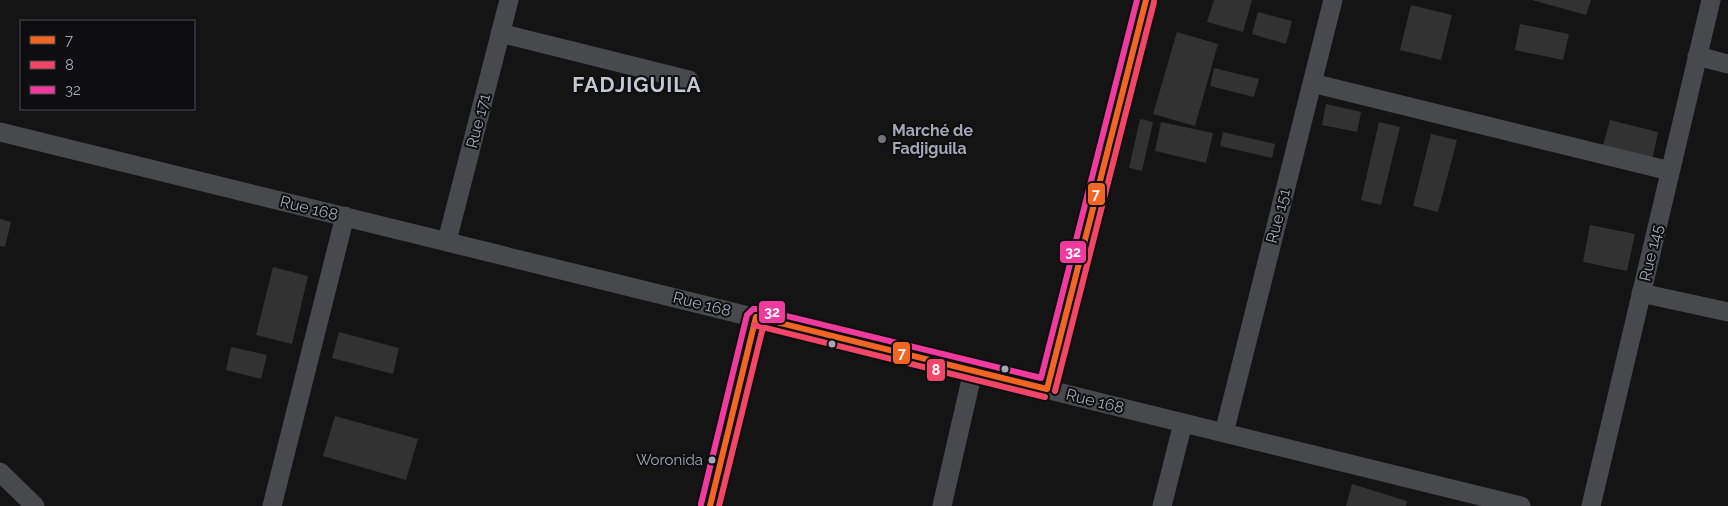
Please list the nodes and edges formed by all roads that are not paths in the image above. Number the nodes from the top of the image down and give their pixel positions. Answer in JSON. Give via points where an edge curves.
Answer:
{"nodes":[{"id":1,"x":509,"y":0,"type":"edge"},
{"id":2,"x":1146,"y":0,"type":"edge"},
{"id":3,"x":1333,"y":0,"type":"edge"},
{"id":4,"x":1711,"y":0,"type":"edge"},
{"id":5,"x":500,"y":34,"type":"junction"},
{"id":6,"x":1697,"y":56,"type":"junction"},
{"id":7,"x":1728,"y":64,"type":"edge"},
{"id":8,"x":688,"y":80,"type":"dead end"},
{"id":9,"x":1312,"y":83,"type":"junction"},
{"id":10,"x":0,"y":132,"type":"edge"},
{"id":11,"x":1670,"y":170,"type":"junction"},
{"id":12,"x":345,"y":216,"type":"junction"},
{"id":13,"x":447,"y":241,"type":"junction"},
{"id":14,"x":1641,"y":293,"type":"junction"},
{"id":15,"x":1728,"y":312,"type":"edge"},
{"id":16,"x":756,"y":317,"type":"junction"},
{"id":17,"x":974,"y":371,"type":"junction"},
{"id":18,"x":1047,"y":389,"type":"junction"},
{"id":19,"x":1183,"y":423,"type":"junction"},
{"id":20,"x":1224,"y":433,"type":"junction"},
{"id":21,"x":0,"y":472,"type":"edge"},
{"id":22,"x":35,"y":506,"type":"edge"},
{"id":23,"x":272,"y":506,"type":"edge"},
{"id":24,"x":710,"y":506,"type":"edge"},
{"id":25,"x":942,"y":506,"type":"edge"},
{"id":26,"x":1162,"y":506,"type":"edge"},
{"id":27,"x":1521,"y":506,"type":"edge"},
{"id":28,"x":1591,"y":506,"type":"edge"}],
"edges":[{"from":1,"to":5,"type":"street","name":"Rue 171"},
{"from":2,"to":18,"type":"street"},
{"from":3,"to":9,"type":"street","name":"Rue 151"},
{"from":4,"to":6,"type":"street","name":"Rue 145"},
{"from":5,"to":8,"type":"street"},
{"from":5,"to":13,"type":"street","name":"Rue 171"},
{"from":6,"to":7,"type":"street"},
{"from":6,"to":11,"type":"street","name":"Rue 145"},
{"from":9,"to":11,"type":"street"},
{"from":9,"to":20,"type":"street","name":"Rue 151"},
{"from":10,"to":12,"type":"street","name":"Rue 168"},
{"from":11,"to":14,"type":"street","name":"Rue 145"},
{"from":12,"to":13,"type":"street","name":"Rue 168"},
{"from":12,"to":23,"type":"street"},
{"from":13,"to":16,"type":"street","name":"Rue 168"},
{"from":14,"to":15,"type":"street"},
{"from":14,"to":28,"type":"street","name":"Rue 145"},
{"from":16,"to":17,"type":"street","name":"Rue 168"},
{"from":16,"to":24,"type":"street"},
{"from":17,"to":18,"type":"street","name":"Rue 168"},
{"from":17,"to":25,"type":"street"},
{"from":18,"to":19,"type":"street","name":"Rue 168"},
{"from":19,"to":20,"type":"street","name":"Rue 168"},
{"from":19,"to":26,"type":"street"},
{"from":20,"to":27,"type":"street","name":"Rue 168"},
{"from":21,"to":22,"type":"street"}]}
